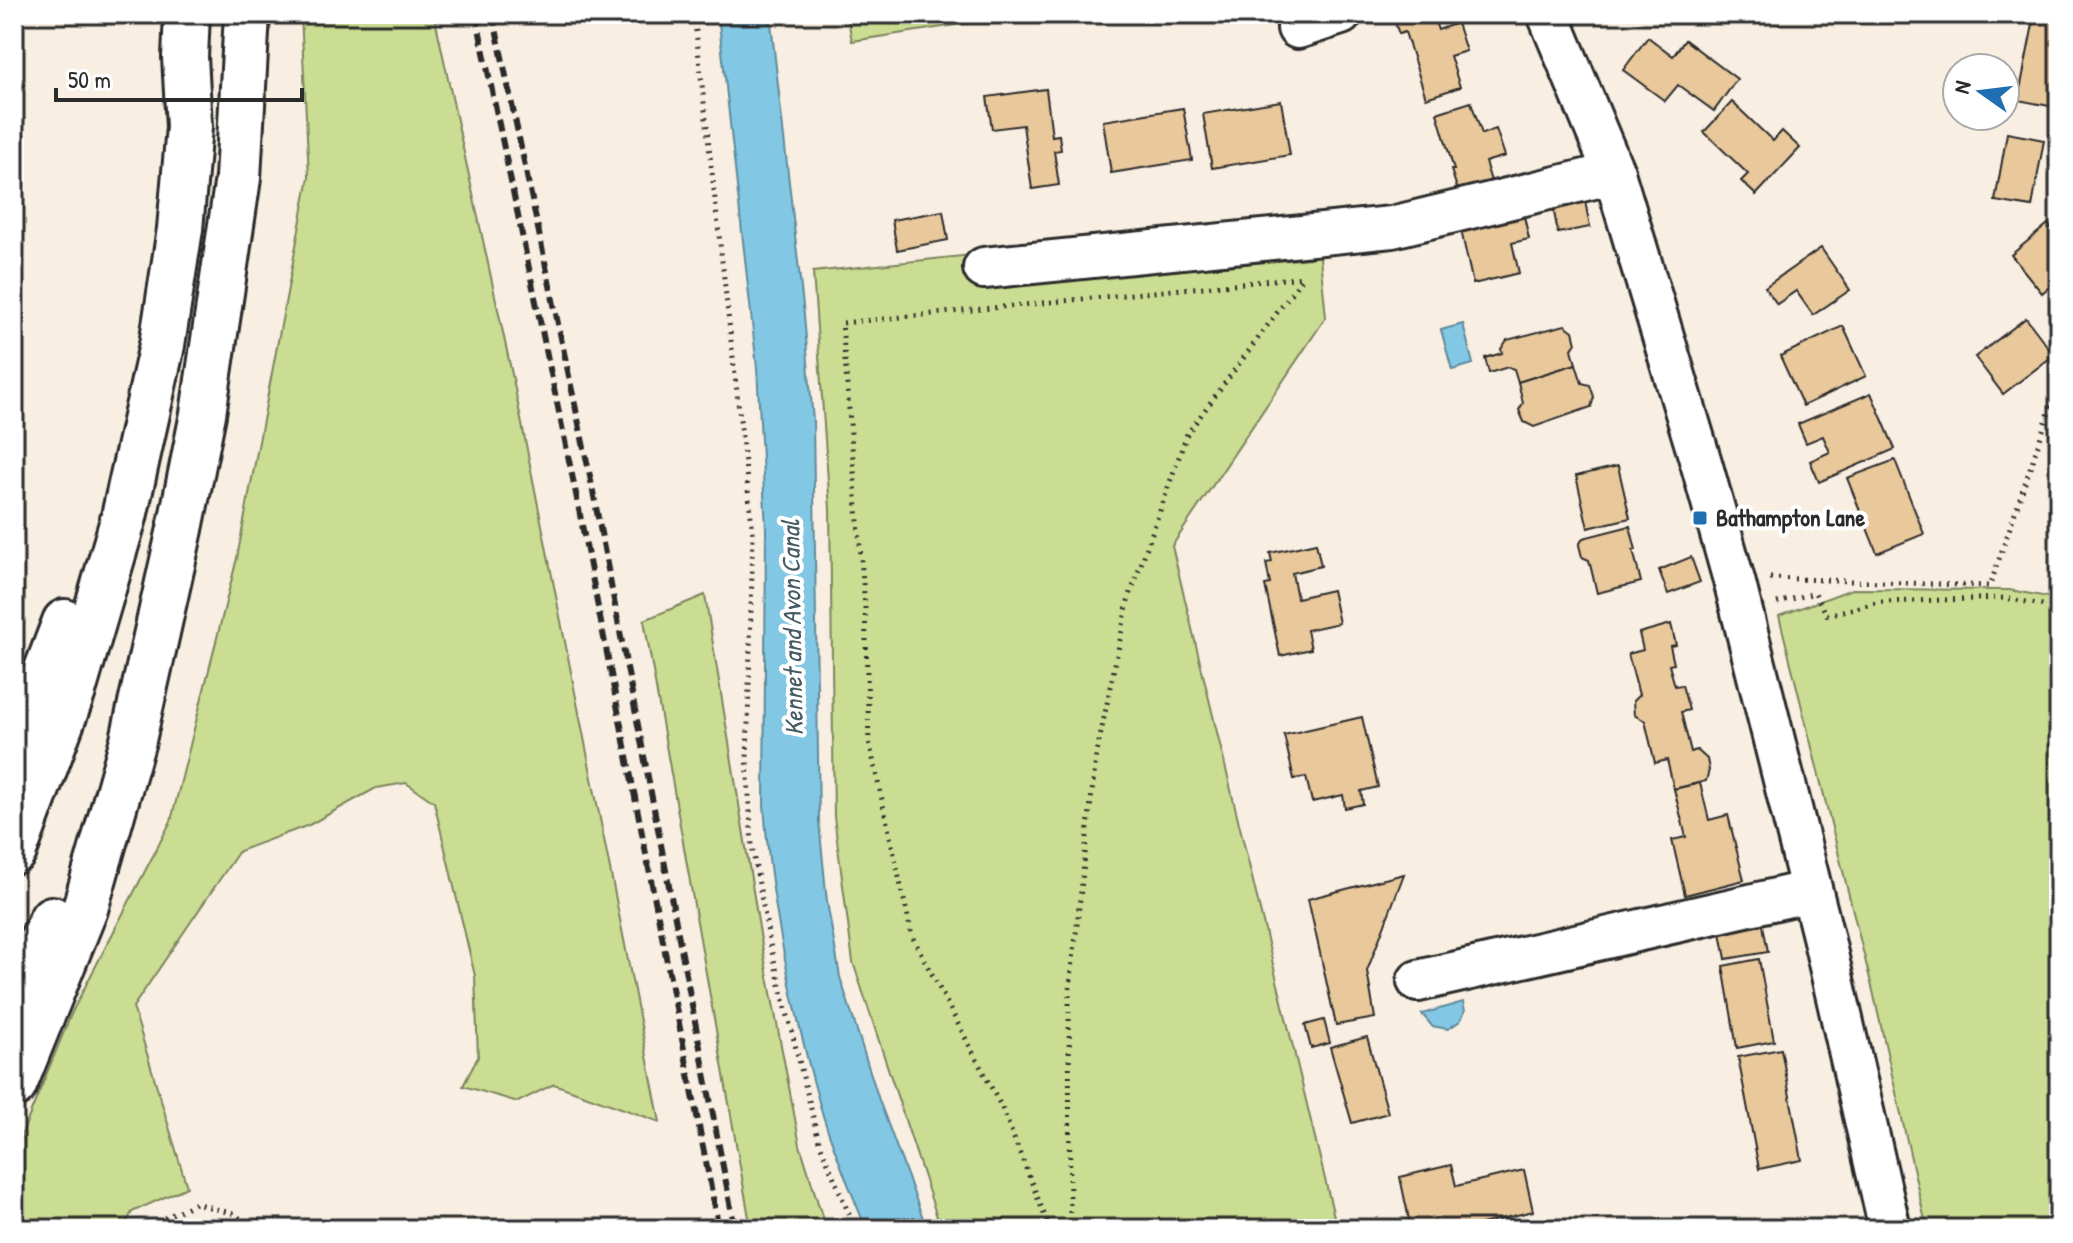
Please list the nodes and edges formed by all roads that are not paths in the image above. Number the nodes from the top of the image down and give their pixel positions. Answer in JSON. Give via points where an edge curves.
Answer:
{"nodes":[{"id":1,"x":187,"y":14,"type":"edge"},
{"id":2,"x":247,"y":14,"type":"edge"},
{"id":3,"x":1341,"y":14,"type":"edge"},
{"id":4,"x":1548,"y":14,"type":"edge"},
{"id":5,"x":1298,"y":28,"type":"dead end"},
{"id":6,"x":185,"y":57,"type":"junction"},
{"id":7,"x":1614,"y":173,"type":"junction"},
{"id":8,"x":984,"y":268,"type":"dead end"},
{"id":9,"x":180,"y":529,"type":"junction"},
{"id":10,"x":14,"y":756,"type":"edge"},
{"id":11,"x":14,"y":851,"type":"edge"},
{"id":12,"x":1811,"y":891,"type":"junction"},
{"id":13,"x":1418,"y":981,"type":"dead end"},
{"id":14,"x":14,"y":1000,"type":"edge"},
{"id":15,"x":14,"y":1085,"type":"edge"},
{"id":16,"x":1890,"y":1229,"type":"edge"}],
"edges":[{"from":1,"to":6,"type":"highway"},
{"from":2,"to":9,"type":"highway","via":[[238,178]]},
{"from":3,"to":5,"type":"street"},
{"from":4,"to":7,"type":"street"},
{"from":6,"to":10,"type":"highway","via":[[124,428],[93,541]]},
{"from":6,"to":11,"type":"highway","via":[[189,127],[162,345],[124,517],[73,691]]},
{"from":7,"to":8,"type":"street","via":[[1392,227]]},
{"from":7,"to":12,"type":"street","via":[[1749,611]]},
{"from":9,"to":14,"type":"highway","via":[[109,762],[54,916]]},
{"from":9,"to":15,"type":"highway","via":[[133,740],[85,909]]},
{"from":12,"to":13,"type":"street"},
{"from":12,"to":16,"type":"street"}]}
